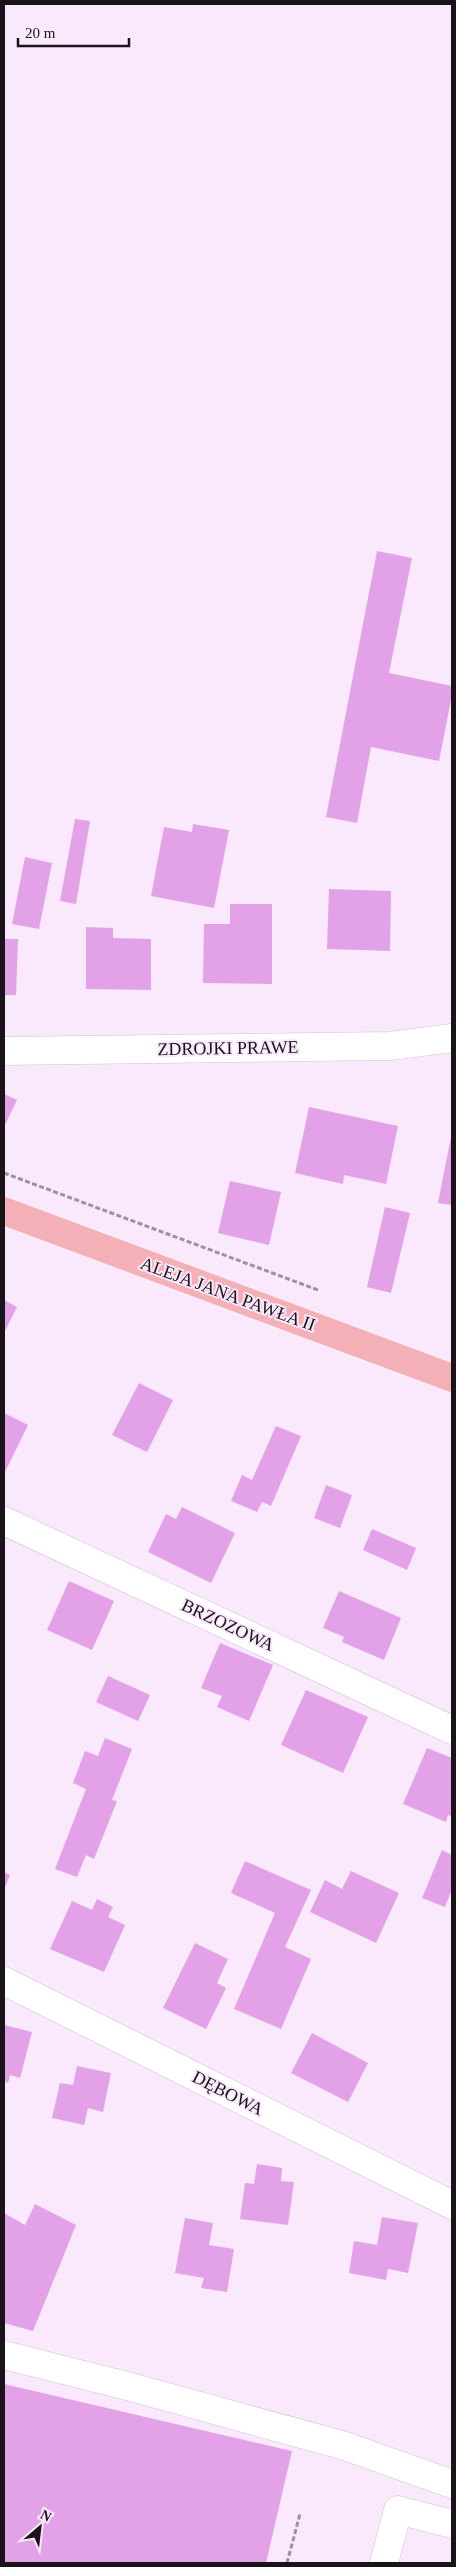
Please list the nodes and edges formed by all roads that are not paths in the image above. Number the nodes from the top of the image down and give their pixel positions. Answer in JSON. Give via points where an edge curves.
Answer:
{"nodes":[{"id":1,"x":452,"y":1038,"type":"edge"},
{"id":2,"x":4,"y":1051,"type":"edge"},
{"id":3,"x":4,"y":1211,"type":"edge"},
{"id":4,"x":452,"y":1378,"type":"edge"},
{"id":5,"x":4,"y":1522,"type":"edge"},
{"id":6,"x":452,"y":1730,"type":"edge"},
{"id":7,"x":4,"y":1981,"type":"edge"},
{"id":8,"x":452,"y":2205,"type":"edge"},
{"id":9,"x":4,"y":2355,"type":"edge"},
{"id":10,"x":452,"y":2484,"type":"edge"},
{"id":11,"x":452,"y":2524,"type":"edge"},
{"id":12,"x":384,"y":2563,"type":"edge"}],
"edges":[{"from":1,"to":2,"type":"street","name":"ZDROJKI PRAWE","via":[[390,1046]]},
{"from":3,"to":4,"type":"main road","name":"ALEJA JANA PAWŁA II"},
{"from":5,"to":6,"type":"street","name":"BRZOZOWA"},
{"from":7,"to":8,"type":"street","name":"DĘBOWA"},
{"from":9,"to":10,"type":"street","via":[[345,2446]]},
{"from":11,"to":12,"type":"street","via":[[398,2510]]}]}
